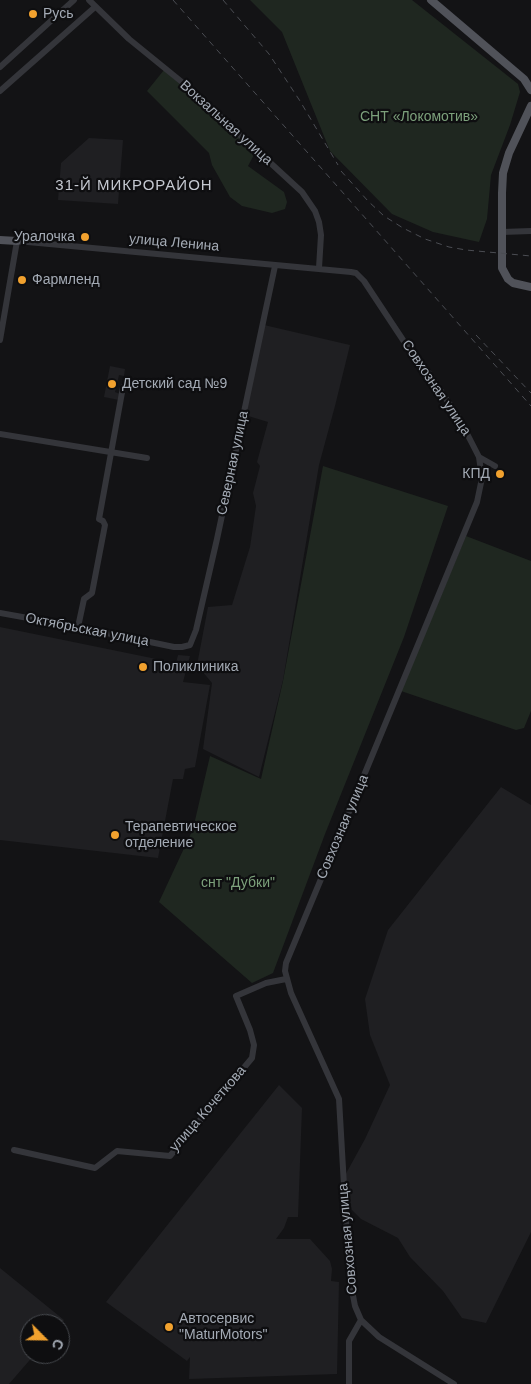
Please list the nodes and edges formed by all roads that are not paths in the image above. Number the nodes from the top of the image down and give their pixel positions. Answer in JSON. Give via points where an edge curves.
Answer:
{"nodes":[{"id":1,"x":74,"y":0,"type":"edge"},
{"id":2,"x":89,"y":0,"type":"edge"},
{"id":3,"x":431,"y":0,"type":"edge"},
{"id":4,"x":95,"y":7,"type":"junction"},
{"id":5,"x":0,"y":67,"type":"edge"},
{"id":6,"x":531,"y":90,"type":"edge"},
{"id":7,"x":0,"y":91,"type":"edge"},
{"id":8,"x":531,"y":106,"type":"edge"},
{"id":9,"x":531,"y":230,"type":"edge"},
{"id":10,"x":502,"y":232,"type":"junction"},
{"id":11,"x":0,"y":240,"type":"edge"},
{"id":12,"x":17,"y":241,"type":"junction"},
{"id":13,"x":275,"y":266,"type":"junction"},
{"id":14,"x":319,"y":268,"type":"junction"},
{"id":15,"x":345,"y":271,"type":"joint"},
{"id":16,"x":529,"y":286,"type":"edge"},
{"id":17,"x":0,"y":340,"type":"edge"},
{"id":18,"x":123,"y":387,"type":"dead end"},
{"id":19,"x":0,"y":434,"type":"edge"},
{"id":20,"x":111,"y":453,"type":"junction"},
{"id":21,"x":479,"y":457,"type":"junction"},
{"id":22,"x":147,"y":458,"type":"dead end"},
{"id":23,"x":495,"y":466,"type":"dead end"},
{"id":24,"x":0,"y":613,"type":"edge"},
{"id":25,"x":78,"y":627,"type":"junction"},
{"id":26,"x":174,"y":647,"type":"joint"},
{"id":27,"x":286,"y":979,"type":"junction"},
{"id":28,"x":14,"y":1150,"type":"dead end"},
{"id":29,"x":361,"y":1320,"type":"junction"},
{"id":30,"x":348,"y":1384,"type":"edge"},
{"id":31,"x":454,"y":1384,"type":"edge"}],
"edges":[{"from":1,"to":5,"type":"street"},
{"from":2,"to":4,"type":"street","name":"Вокзальная улица"},
{"from":3,"to":6,"type":"main road","via":[[524,79]]},
{"from":4,"to":7,"type":"street"},
{"from":4,"to":14,"type":"street","name":"Вокзальная улица","via":[[302,192],[319,222]]},
{"from":8,"to":10,"type":"main road","via":[[503,174]]},
{"from":9,"to":10,"type":"street"},
{"from":10,"to":16,"type":"main road","via":[[504,274],[514,283]]},
{"from":11,"to":12,"type":"main road","name":"улица Ленина"},
{"from":12,"to":13,"type":"street","name":"улица Ленина"},
{"from":12,"to":17,"type":"street"},
{"from":13,"to":14,"type":"street","name":"улица Ленина"},
{"from":13,"to":26,"type":"street","name":"Северная улица","via":[[196,630],[190,645]]},
{"from":14,"to":15,"type":"street","name":"улица Ленина"},
{"from":15,"to":21,"type":"street","name":"Совхозная улица","via":[[356,273],[367,285],[459,418]]},
{"from":18,"to":20,"type":"street"},
{"from":19,"to":20,"type":"street"},
{"from":20,"to":22,"type":"street"},
{"from":20,"to":25,"type":"street","via":[[99,520],[103,520],[105,526],[92,593],[84,600]]},
{"from":21,"to":23,"type":"street"},
{"from":21,"to":27,"type":"street","name":"Совхозная улица","via":[[482,478],[477,502],[286,963]]},
{"from":24,"to":25,"type":"street","name":"Октябрьская улица"},
{"from":25,"to":26,"type":"street","name":"Октябрьская улица"},
{"from":27,"to":28,"type":"street","name":"улица Кочеткова","via":[[266,983],[236,996],[254,1044],[252,1058],[170,1156],[117,1151],[95,1168]]},
{"from":27,"to":29,"type":"street","name":"Совхозная улица","via":[[339,1099],[351,1285]]},
{"from":29,"to":30,"type":"street","via":[[349,1341]]},
{"from":29,"to":31,"type":"street","name":"Совхозная улица","via":[[379,1337]]}]}
